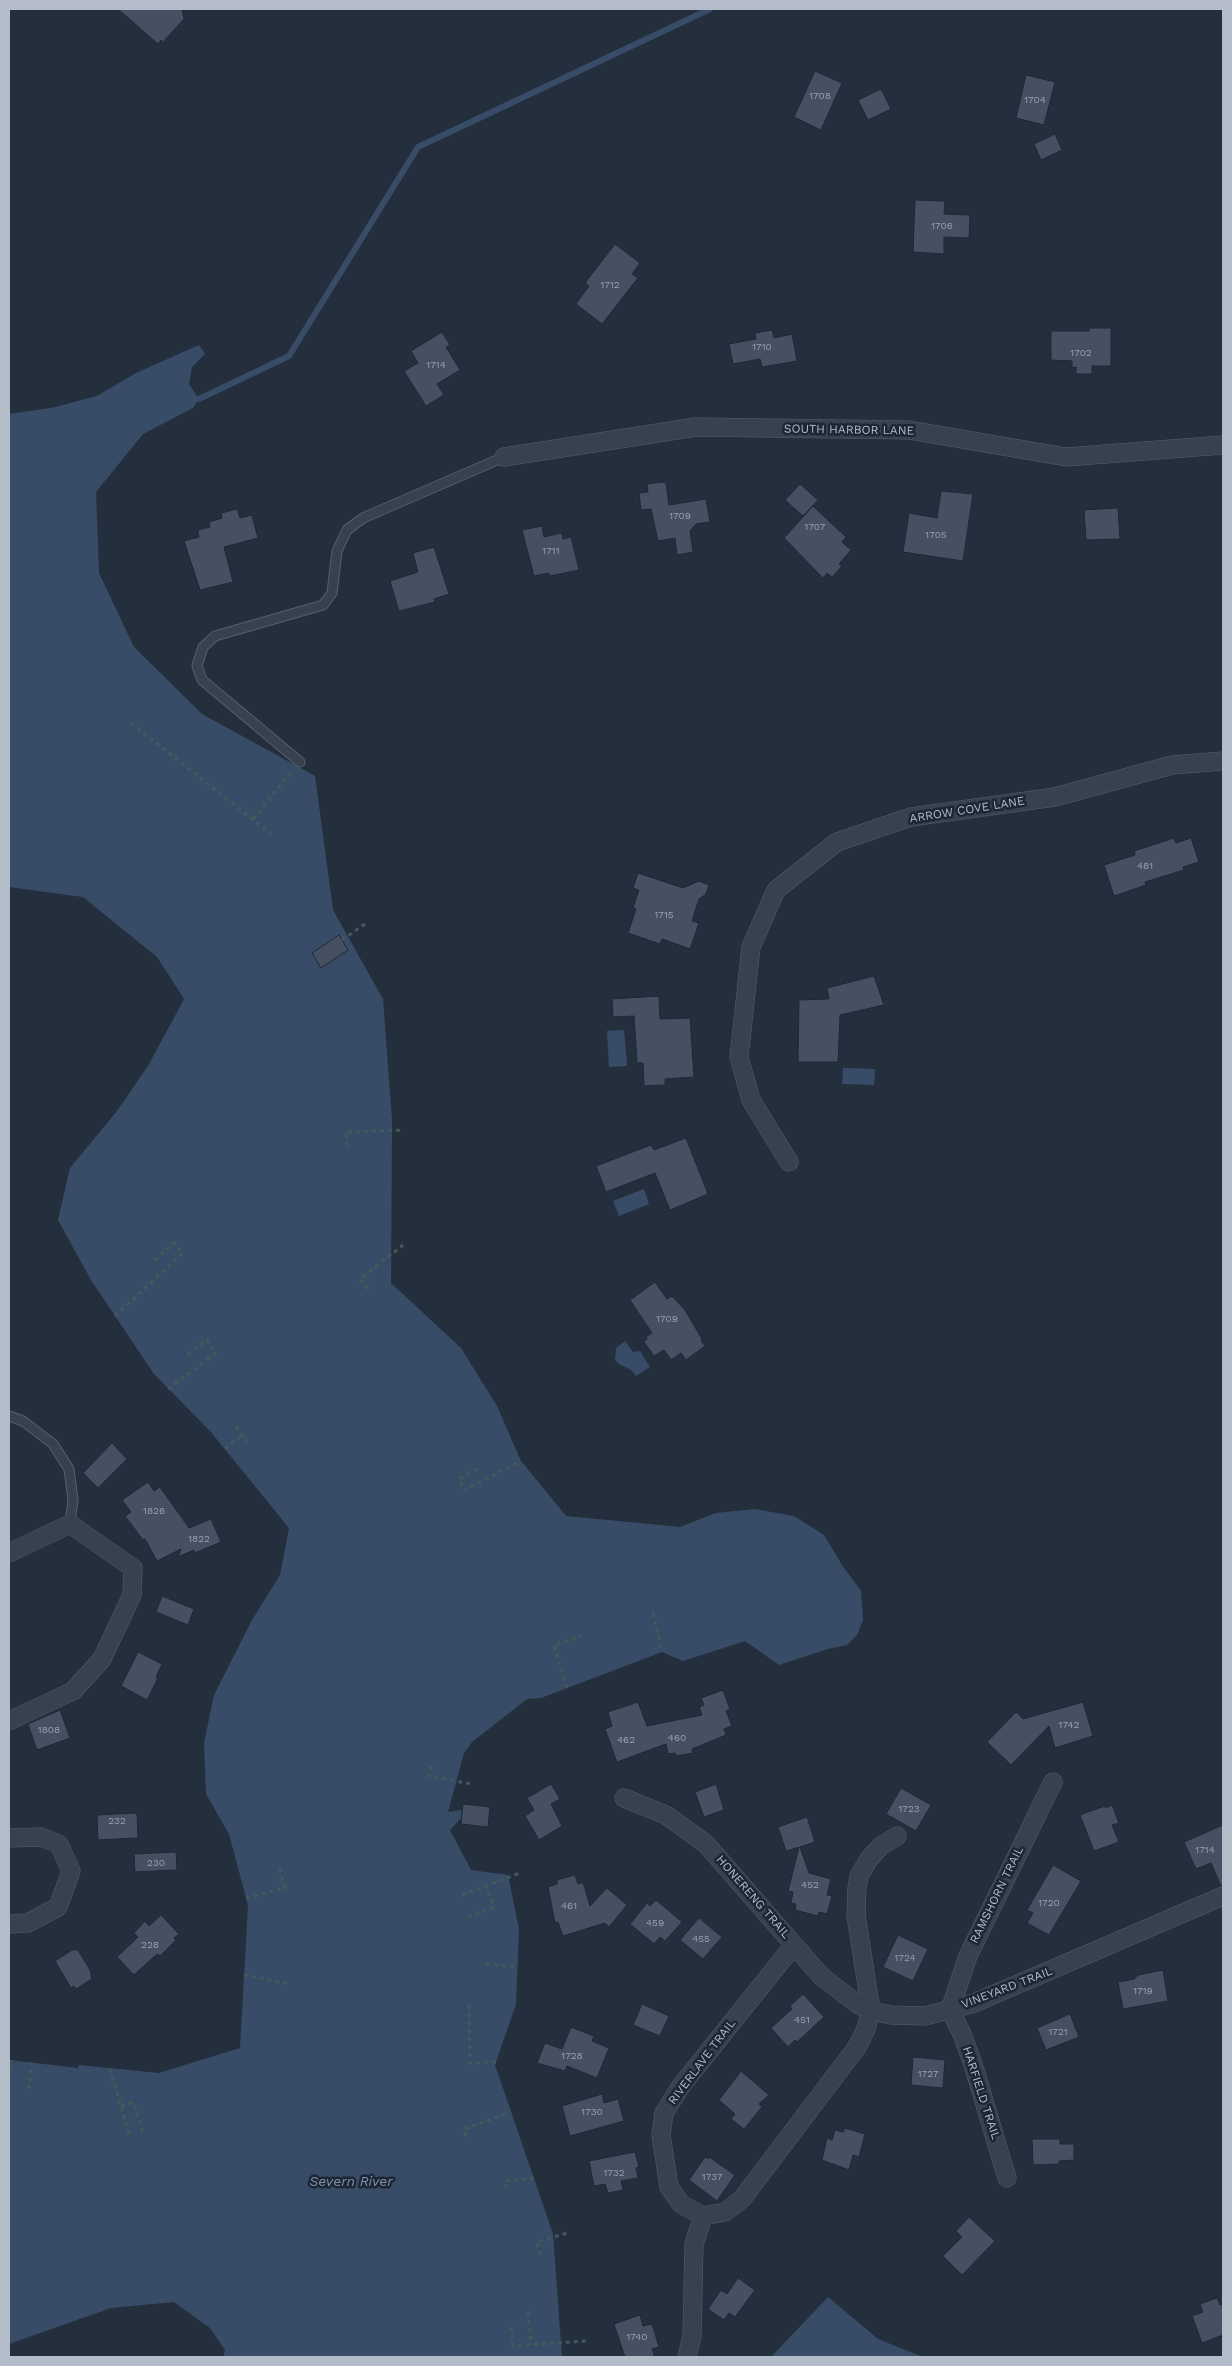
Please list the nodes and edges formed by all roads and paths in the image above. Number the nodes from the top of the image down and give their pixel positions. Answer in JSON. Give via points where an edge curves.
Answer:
{"nodes":[{"id":1,"x":1223,"y":445,"type":"edge"},
{"id":2,"x":504,"y":457,"type":"joint"},
{"id":3,"x":131,"y":723,"type":"dead end"},
{"id":4,"x":1223,"y":761,"type":"edge"},
{"id":5,"x":300,"y":762,"type":"joint"},
{"id":6,"x":253,"y":819,"type":"junction"},
{"id":7,"x":271,"y":834,"type":"dead end"},
{"id":8,"x":366,"y":924,"type":"dead end"},
{"id":9,"x":342,"y":940,"type":"dead end"},
{"id":10,"x":404,"y":1130,"type":"dead end"},
{"id":11,"x":347,"y":1146,"type":"dead end"},
{"id":12,"x":789,"y":1162,"type":"dead end"},
{"id":13,"x":403,"y":1245,"type":"dead end"},
{"id":14,"x":153,"y":1262,"type":"dead end"},
{"id":15,"x":368,"y":1289,"type":"dead end"},
{"id":16,"x":115,"y":1316,"type":"dead end"},
{"id":17,"x":187,"y":1355,"type":"dead end"},
{"id":18,"x":168,"y":1389,"type":"dead end"},
{"id":19,"x":9,"y":1416,"type":"edge"},
{"id":20,"x":236,"y":1427,"type":"dead end"},
{"id":21,"x":242,"y":1435,"type":"junction"},
{"id":22,"x":248,"y":1442,"type":"dead end"},
{"id":23,"x":225,"y":1449,"type":"dead end"},
{"id":24,"x":521,"y":1462,"type":"dead end"},
{"id":25,"x":477,"y":1469,"type":"dead end"},
{"id":26,"x":70,"y":1524,"type":"junction"},
{"id":27,"x":9,"y":1553,"type":"edge"},
{"id":28,"x":653,"y":1613,"type":"dead end"},
{"id":29,"x":582,"y":1636,"type":"dead end"},
{"id":30,"x":662,"y":1652,"type":"dead end"},
{"id":31,"x":567,"y":1688,"type":"dead end"},
{"id":32,"x":9,"y":1721,"type":"edge"},
{"id":33,"x":431,"y":1766,"type":"dead end"},
{"id":34,"x":1053,"y":1782,"type":"dead end"},
{"id":35,"x":472,"y":1784,"type":"dead end"},
{"id":36,"x":624,"y":1798,"type":"dead end"},
{"id":37,"x":897,"y":1836,"type":"dead end"},
{"id":38,"x":9,"y":1838,"type":"edge"},
{"id":39,"x":280,"y":1867,"type":"dead end"},
{"id":40,"x":520,"y":1873,"type":"dead end"},
{"id":41,"x":486,"y":1886,"type":"junction"},
{"id":42,"x":462,"y":1895,"type":"dead end"},
{"id":43,"x":1223,"y":1896,"type":"edge"},
{"id":44,"x":246,"y":1898,"type":"dead end"},
{"id":45,"x":468,"y":1917,"type":"dead end"},
{"id":46,"x":9,"y":1924,"type":"edge"},
{"id":47,"x":794,"y":1945,"type":"junction"},
{"id":48,"x":486,"y":1964,"type":"dead end"},
{"id":49,"x":518,"y":1967,"type":"dead end"},
{"id":50,"x":244,"y":1974,"type":"dead end"},
{"id":51,"x":289,"y":1984,"type":"dead end"},
{"id":52,"x":469,"y":2005,"type":"dead end"},
{"id":53,"x":871,"y":2010,"type":"junction"},
{"id":54,"x":950,"y":2010,"type":"junction"},
{"id":55,"x":11,"y":2060,"type":"dead end"},
{"id":56,"x":497,"y":2062,"type":"dead end"},
{"id":57,"x":32,"y":2063,"type":"dead end"},
{"id":58,"x":110,"y":2069,"type":"dead end"},
{"id":59,"x":9,"y":2078,"type":"edge"},
{"id":60,"x":29,"y":2089,"type":"dead end"},
{"id":61,"x":120,"y":2106,"type":"junction"},
{"id":62,"x":512,"y":2112,"type":"dead end"},
{"id":63,"x":143,"y":2134,"type":"dead end"},
{"id":64,"x":466,"y":2136,"type":"dead end"},
{"id":65,"x":130,"y":2137,"type":"dead end"},
{"id":66,"x":534,"y":2178,"type":"dead end"},
{"id":67,"x":1008,"y":2178,"type":"dead end"},
{"id":68,"x":506,"y":2188,"type":"dead end"},
{"id":69,"x":703,"y":2216,"type":"junction"},
{"id":70,"x":567,"y":2233,"type":"dead end"},
{"id":71,"x":540,"y":2255,"type":"dead end"},
{"id":72,"x":528,"y":2312,"type":"dead end"},
{"id":73,"x":511,"y":2327,"type":"dead end"},
{"id":74,"x":586,"y":2341,"type":"dead end"},
{"id":75,"x":531,"y":2345,"type":"junction"},
{"id":76,"x":687,"y":2357,"type":"edge"}],
"edges":[{"from":1,"to":2,"type":"street","name":"SOUTH HARBOR LANE","via":[[1066,457],[909,430],[696,427]]},
{"from":2,"to":5,"type":"lane","via":[[363,518],[347,530],[337,551],[332,593],[323,605],[215,636],[202,647],[197,666],[202,680]]},
{"from":3,"to":6,"type":"path"},
{"from":4,"to":12,"type":"street","name":"ARROW COVE LANE","via":[[1172,765],[1055,797],[911,817],[837,842],[776,890],[751,947],[739,1057],[751,1100]]},
{"from":5,"to":6,"type":"path"},
{"from":6,"to":7,"type":"path"},
{"from":8,"to":9,"type":"path"},
{"from":10,"to":11,"type":"path","via":[[346,1132]]},
{"from":13,"to":15,"type":"path","via":[[360,1279]]},
{"from":14,"to":16,"type":"path","via":[[174,1243],[183,1253]]},
{"from":17,"to":18,"type":"path","via":[[207,1340],[216,1353]]},
{"from":19,"to":26,"type":"lane","via":[[24,1421],[53,1444],[69,1469]]},
{"from":20,"to":21,"type":"path"},
{"from":21,"to":22,"type":"path"},
{"from":21,"to":23,"type":"path"},
{"from":24,"to":25,"type":"path","via":[[464,1490],[459,1479]]},
{"from":26,"to":27,"type":"street"},
{"from":26,"to":32,"type":"street","via":[[133,1568],[132,1595],[102,1659],[73,1691]]},
{"from":28,"to":30,"type":"path"},
{"from":29,"to":31,"type":"path","via":[[554,1645]]},
{"from":33,"to":35,"type":"path","via":[[429,1776]]},
{"from":34,"to":54,"type":"street","name":"RAMSHORN TRAIL","via":[[968,1956]]},
{"from":36,"to":47,"type":"street","name":"HONERENG TRAIL","via":[[666,1815],[706,1844]]},
{"from":37,"to":53,"type":"street","via":[[869,1858],[859,1876],[857,1888],[856,1915]]},
{"from":38,"to":46,"type":"street","via":[[41,1837],[59,1844],[71,1871],[58,1907],[28,1923]]},
{"from":39,"to":44,"type":"path","via":[[285,1888]]},
{"from":40,"to":41,"type":"path"},
{"from":41,"to":42,"type":"path"},
{"from":41,"to":45,"type":"path","via":[[494,1907]]},
{"from":43,"to":54,"type":"street","name":"VINEYARD TRAIL","via":[[1051,1971]]},
{"from":47,"to":53,"type":"street","name":"HONERENG TRAIL","via":[[831,1985]]},
{"from":47,"to":69,"type":"street","name":"RIVERLAVE TRAIL","via":[[681,2086],[664,2113],[661,2135],[669,2187],[681,2204]]},
{"from":48,"to":49,"type":"path"},
{"from":50,"to":51,"type":"path"},
{"from":52,"to":56,"type":"path","via":[[470,2063]]},
{"from":53,"to":54,"type":"street","name":"VINEYARD TRAIL","via":[[902,2016],[925,2016]]},
{"from":53,"to":69,"type":"street","via":[[857,2047],[742,2199],[725,2212]]},
{"from":54,"to":67,"type":"street","name":"HARFIELD TRAIL","via":[[973,2064]]},
{"from":55,"to":59,"type":"path"},
{"from":57,"to":60,"type":"path"},
{"from":58,"to":61,"type":"path"},
{"from":61,"to":63,"type":"path","via":[[133,2102]]},
{"from":61,"to":65,"type":"path"},
{"from":62,"to":64,"type":"path","via":[[464,2130]]},
{"from":66,"to":68,"type":"path","via":[[505,2181]]},
{"from":69,"to":76,"type":"street","via":[[694,2244],[692,2336]]},
{"from":70,"to":71,"type":"path","via":[[537,2242]]},
{"from":72,"to":75,"type":"path"},
{"from":73,"to":75,"type":"path","via":[[513,2346]]},
{"from":74,"to":75,"type":"path"}]}
